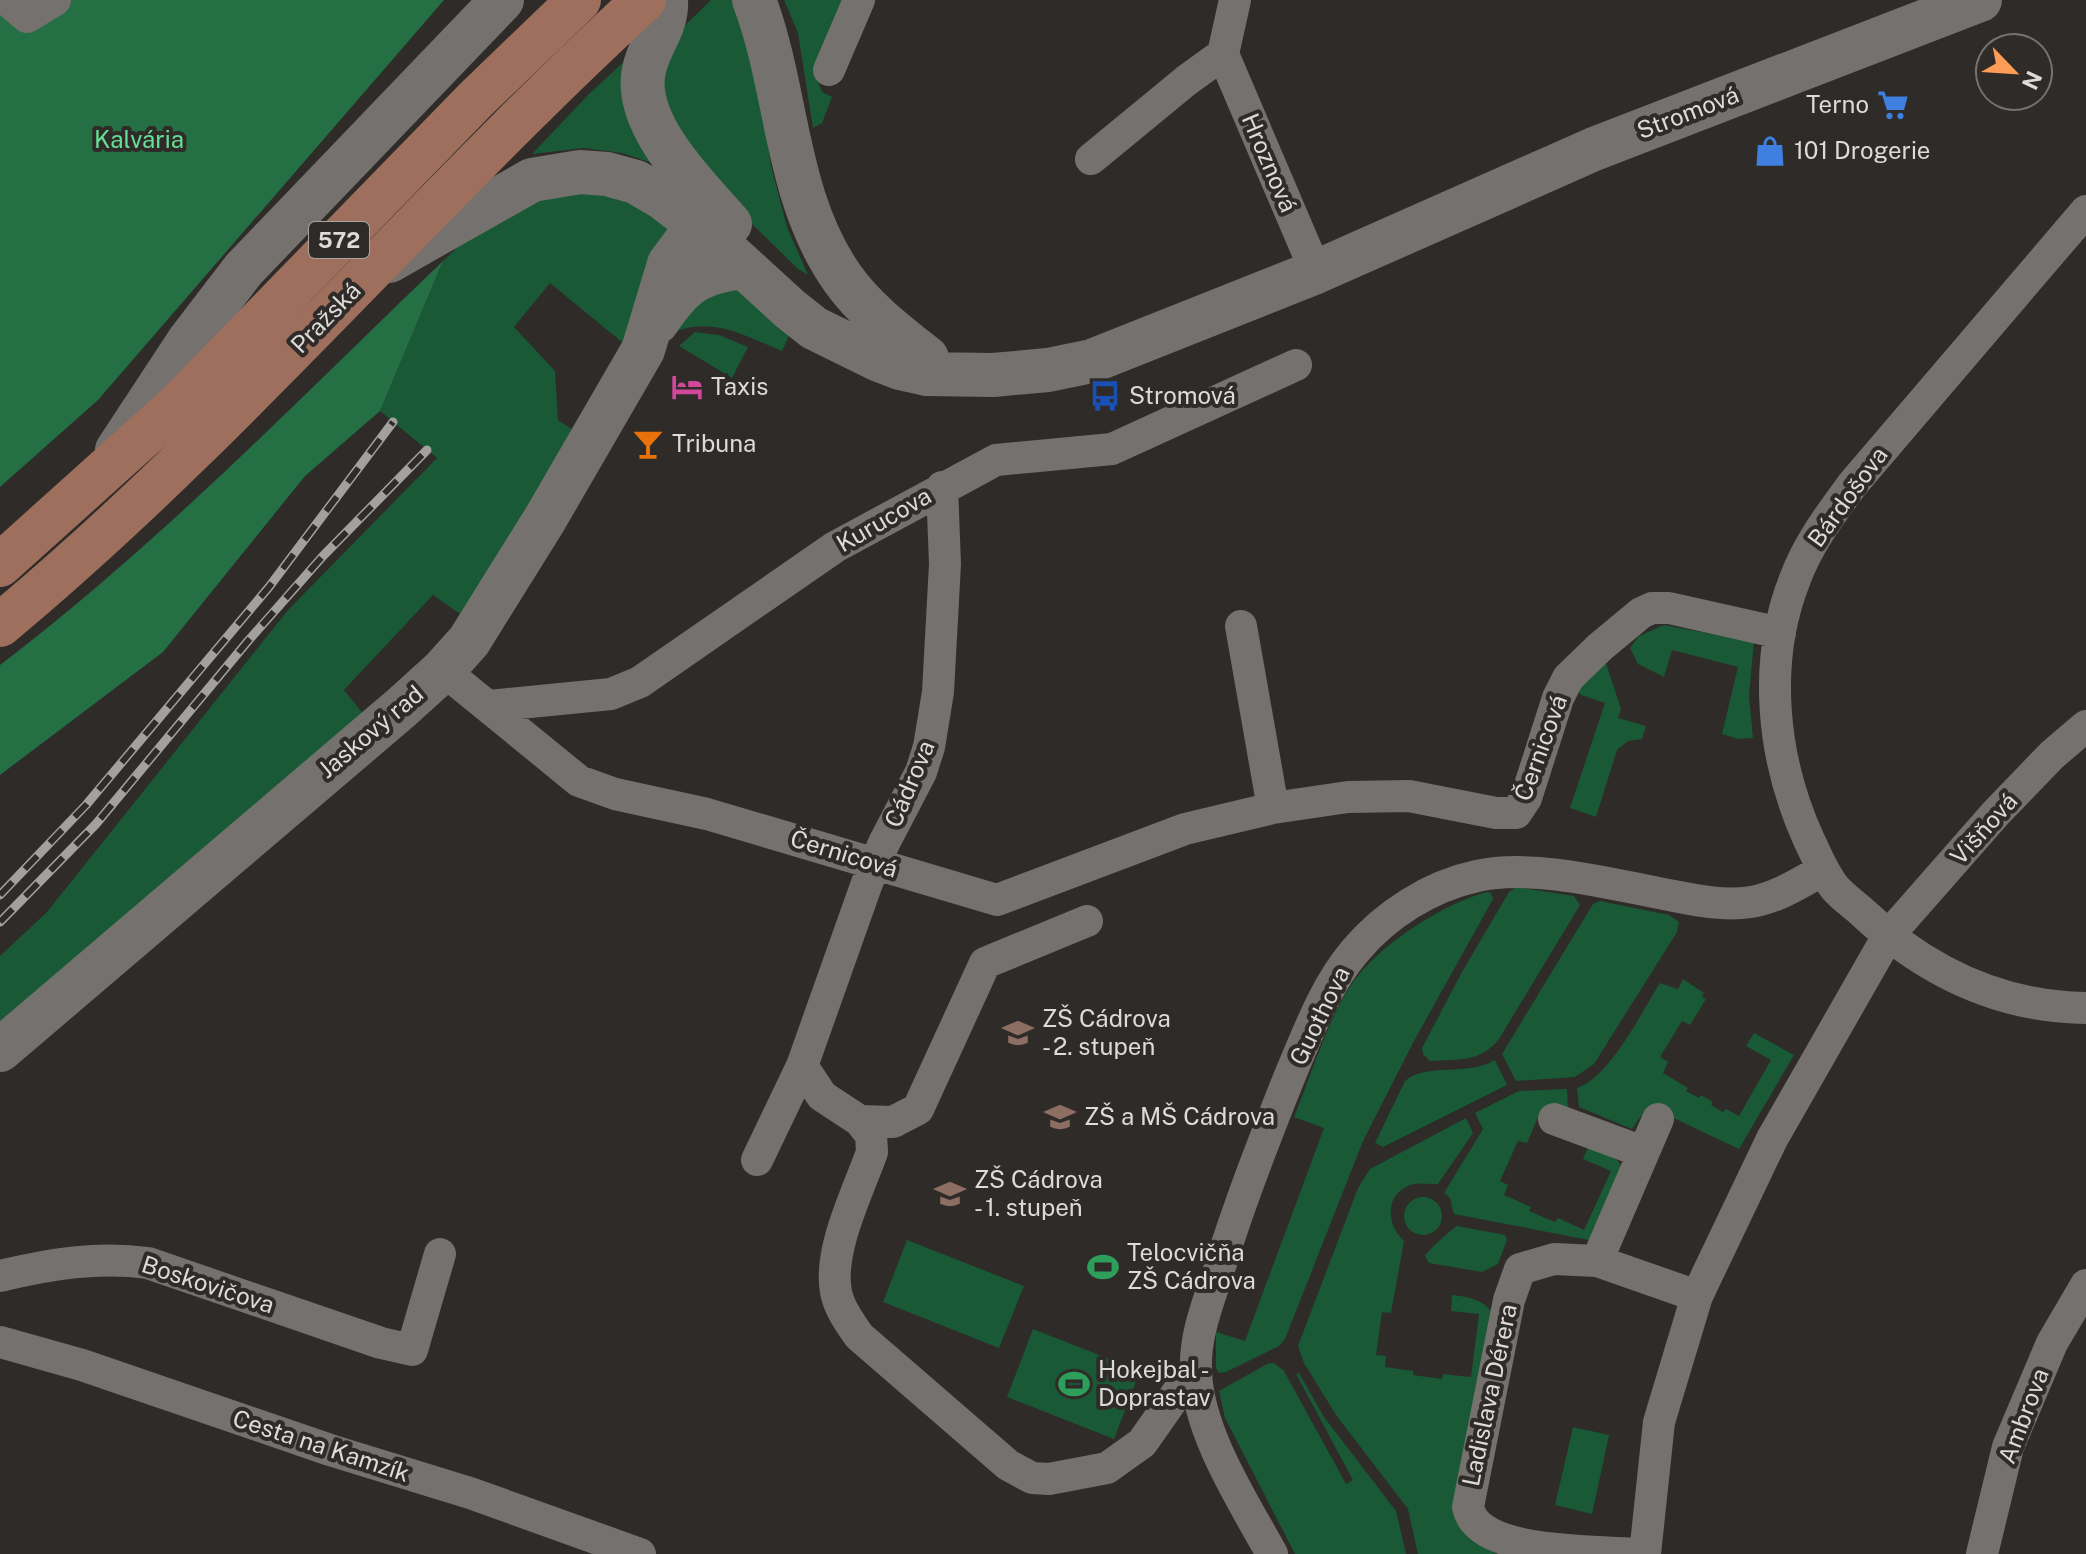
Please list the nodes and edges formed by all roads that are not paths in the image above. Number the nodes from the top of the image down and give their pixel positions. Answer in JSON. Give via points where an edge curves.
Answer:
{"nodes":[{"id":1,"x":7,"y":0,"type":"edge"},
{"id":2,"x":55,"y":0,"type":"edge"},
{"id":3,"x":502,"y":0,"type":"edge"},
{"id":4,"x":579,"y":0,"type":"edge"},
{"id":5,"x":644,"y":0,"type":"edge"},
{"id":6,"x":666,"y":0,"type":"edge"},
{"id":7,"x":754,"y":0,"type":"edge"},
{"id":8,"x":859,"y":0,"type":"edge"},
{"id":9,"x":1235,"y":0,"type":"edge"},
{"id":10,"x":1980,"y":0,"type":"edge"},
{"id":11,"x":1223,"y":54,"type":"junction"},
{"id":12,"x":829,"y":70,"type":"dead end"},
{"id":13,"x":1091,"y":159,"type":"dead end"},
{"id":14,"x":2086,"y":211,"type":"edge"},
{"id":15,"x":726,"y":241,"type":"junction"},
{"id":16,"x":373,"y":270,"type":"junction"},
{"id":17,"x":1316,"y":272,"type":"junction"},
{"id":18,"x":648,"y":335,"type":"junction"},
{"id":19,"x":927,"y":358,"type":"junction"},
{"id":20,"x":1296,"y":365,"type":"dead end"},
{"id":21,"x":993,"y":375,"type":"junction"},
{"id":22,"x":99,"y":478,"type":"junction"},
{"id":23,"x":942,"y":487,"type":"junction"},
{"id":24,"x":0,"y":565,"type":"edge"},
{"id":25,"x":0,"y":625,"type":"edge"},
{"id":26,"x":1241,"y":626,"type":"dead end"},
{"id":27,"x":1780,"y":633,"type":"junction"},
{"id":28,"x":443,"y":670,"type":"junction"},
{"id":29,"x":489,"y":706,"type":"junction"},
{"id":30,"x":2086,"y":726,"type":"edge"},
{"id":31,"x":1273,"y":808,"type":"junction"},
{"id":32,"x":1823,"y":870,"type":"junction"},
{"id":33,"x":1087,"y":921,"type":"dead end"},
{"id":34,"x":1888,"y":936,"type":"junction"},
{"id":35,"x":2086,"y":1008,"type":"edge"},
{"id":36,"x":0,"y":1050,"type":"edge"},
{"id":37,"x":802,"y":1066,"type":"junction"},
{"id":38,"x":1554,"y":1119,"type":"dead end"},
{"id":39,"x":1658,"y":1119,"type":"dead end"},
{"id":40,"x":860,"y":1121,"type":"junction"},
{"id":41,"x":1643,"y":1152,"type":"junction"},
{"id":42,"x":757,"y":1160,"type":"dead end"},
{"id":43,"x":440,"y":1254,"type":"dead end"},
{"id":44,"x":1597,"y":1261,"type":"junction"},
{"id":45,"x":0,"y":1276,"type":"edge"},
{"id":46,"x":2086,"y":1285,"type":"edge"},
{"id":47,"x":1697,"y":1296,"type":"junction"},
{"id":48,"x":0,"y":1342,"type":"edge"},
{"id":49,"x":1196,"y":1375,"type":"junction"},
{"id":50,"x":640,"y":1554,"type":"edge"},
{"id":51,"x":1272,"y":1554,"type":"edge"},
{"id":52,"x":1635,"y":1554,"type":"edge"},
{"id":53,"x":1645,"y":1554,"type":"edge"},
{"id":54,"x":1982,"y":1554,"type":"edge"}],
"edges":[{"from":1,"to":2,"type":"street","via":[[27,17]]},
{"from":3,"to":22,"type":"street","via":[[244,269],[188,342]]},
{"from":4,"to":22,"type":"main road","name":"Pražská","number":"572","via":[[179,404]]},
{"from":5,"to":16,"type":"main road","name":"Pražská","number":"572"},
{"from":6,"to":15,"type":"street","via":[[667,16],[643,71],[645,102]]},
{"from":7,"to":19,"type":"street","via":[[768,40],[800,189],[824,249],[855,294]]},
{"from":8,"to":12,"type":"street"},
{"from":9,"to":11,"type":"street"},
{"from":10,"to":17,"type":"street","name":"Stromová","via":[[1594,149]]},
{"from":11,"to":13,"type":"street"},
{"from":11,"to":17,"type":"street","name":"Hroznová"},
{"from":14,"to":27,"type":"street","name":"Bárdošova","via":[[1828,517],[1794,580]]},
{"from":15,"to":16,"type":"street","via":[[636,182],[607,174],[569,173],[515,188]]},
{"from":15,"to":18,"type":"street","name":"Jaskový rad","via":[[716,270],[683,287]]},
{"from":15,"to":18,"type":"street","name":"Jaskový rad","via":[[669,264]]},
{"from":15,"to":19,"type":"street","name":"Stromová","via":[[788,274],[883,345]]},
{"from":15,"to":21,"type":"street","name":"Stromová","via":[[814,328],[900,368]]},
{"from":16,"to":25,"type":"main road","name":"Pražská","number":"572","via":[[131,512]]},
{"from":17,"to":21,"type":"street","name":"Stromová","via":[[1092,361]]},
{"from":18,"to":28,"type":"street","name":"Jaskový rad","via":[[545,519],[469,641]]},
{"from":19,"to":21,"type":"street","name":"Stromová","via":[[956,370]]},
{"from":20,"to":23,"type":"street","name":"Kurucova","via":[[1112,449],[996,460]]},
{"from":22,"to":24,"type":"main road","name":"Pražská","number":"572"},
{"from":23,"to":29,"type":"street","name":"Kurucova","via":[[835,547],[640,682],[611,694]]},
{"from":23,"to":37,"type":"street","name":"Cádrova","via":[[945,564],[935,721],[921,772],[867,883]]},
{"from":26,"to":31,"type":"street"},
{"from":27,"to":31,"type":"street","name":"Černicová","via":[[1669,608],[1641,613],[1563,686],[1526,798],[1516,813],[1409,796],[1348,797]]},
{"from":27,"to":32,"type":"street","name":"Bárdošova","via":[[1775,695],[1784,770]]},
{"from":28,"to":29,"type":"street","name":"Černicová"},
{"from":28,"to":36,"type":"street","name":"Jaskový rad"},
{"from":29,"to":31,"type":"street","name":"Černicová","via":[[579,781],[997,900],[1185,829]]},
{"from":30,"to":34,"type":"street","name":"Višňová","via":[[2052,755]]},
{"from":32,"to":34,"type":"street","name":"Bárdošova","via":[[1836,889]]},
{"from":32,"to":49,"type":"street","name":"Guothova","via":[[1755,902],[1723,903],[1503,871],[1426,895],[1370,934],[1344,964],[1316,1013],[1246,1182],[1201,1326]]},
{"from":33,"to":40,"type":"street","via":[[985,963],[918,1109],[893,1122]]},
{"from":34,"to":35,"type":"street","name":"Bárdošova","via":[[1962,983],[1991,994]]},
{"from":34,"to":47,"type":"street","via":[[1772,1139]]},
{"from":37,"to":40,"type":"street","via":[[822,1096]]},
{"from":37,"to":42,"type":"street","name":"Cádrova"},
{"from":38,"to":41,"type":"street"},
{"from":39,"to":41,"type":"street"},
{"from":40,"to":49,"type":"street","via":[[871,1135],[872,1152],[835,1256],[836,1292],[845,1315],[859,1336],[1008,1465],[1032,1478],[1049,1479],[1107,1468],[1142,1443],[1182,1386]]},
{"from":41,"to":44,"type":"street"},
{"from":43,"to":45,"type":"street","name":"Boskovičova","via":[[412,1350],[148,1263],[93,1260]]},
{"from":44,"to":47,"type":"street","name":"Ladislava Dérera"},
{"from":44,"to":52,"type":"street","name":"Ladislava Dérera","via":[[1554,1259],[1520,1269],[1509,1300],[1468,1507],[1477,1533],[1511,1551]]},
{"from":46,"to":54,"type":"street","name":"Ambrova","via":[[2052,1343],[2008,1447]]},
{"from":47,"to":53,"type":"street","via":[[1659,1422]]},
{"from":48,"to":50,"type":"street","name":"Cesta na Kamzík","via":[[486,1498]]},
{"from":49,"to":51,"type":"street","name":"Guothova","via":[[1218,1451]]}]}
